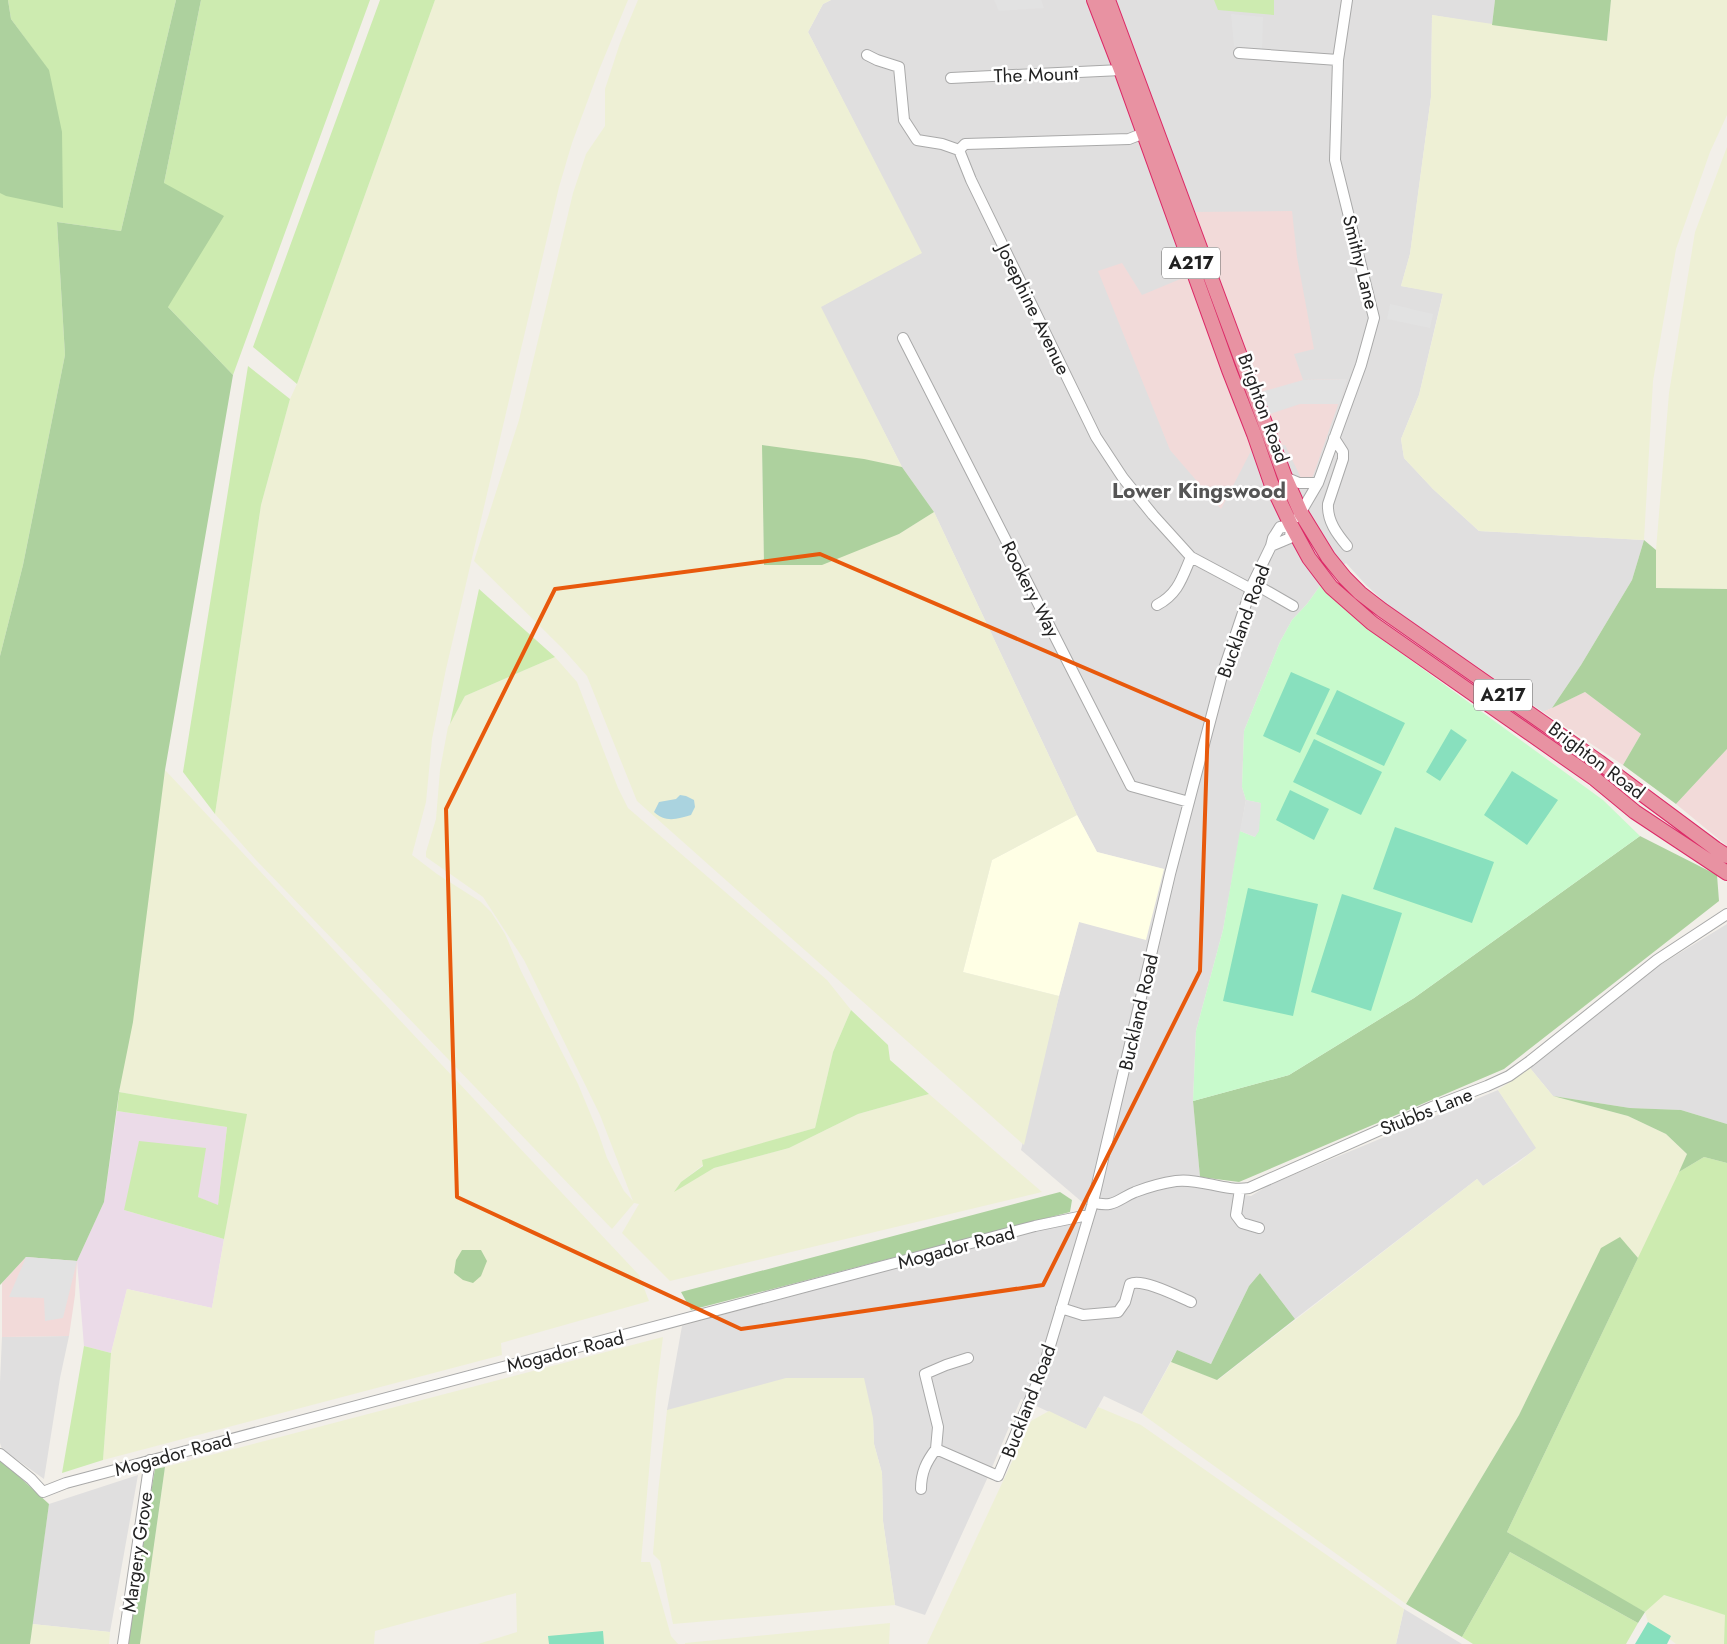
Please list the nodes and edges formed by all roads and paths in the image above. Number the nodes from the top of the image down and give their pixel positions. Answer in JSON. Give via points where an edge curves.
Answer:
{"nodes":[{"id":1,"x":1094,"y":0,"type":"edge"},
{"id":2,"x":1108,"y":0,"type":"edge"},
{"id":3,"x":1347,"y":0,"type":"edge"},
{"id":4,"x":1239,"y":53,"type":"dead end"},
{"id":5,"x":867,"y":55,"type":"dead end"},
{"id":6,"x":1338,"y":60,"type":"junction"},
{"id":7,"x":1121,"y":70,"type":"junction"},
{"id":8,"x":952,"y":78,"type":"dead end"},
{"id":9,"x":1144,"y":133,"type":"junction"},
{"id":10,"x":958,"y":150,"type":"junction"},
{"id":11,"x":903,"y":338,"type":"dead end"},
{"id":12,"x":1334,"y":438,"type":"junction"},
{"id":13,"x":1285,"y":477,"type":"junction"},
{"id":14,"x":1318,"y":483,"type":"junction"},
{"id":15,"x":1301,"y":513,"type":"junction"},
{"id":16,"x":1291,"y":525,"type":"junction"},
{"id":17,"x":1348,"y":546,"type":"dead end"},
{"id":18,"x":1191,"y":557,"type":"junction"},
{"id":19,"x":1252,"y":586,"type":"junction"},
{"id":20,"x":1157,"y":605,"type":"dead end"},
{"id":21,"x":1293,"y":606,"type":"dead end"},
{"id":22,"x":1189,"y":802,"type":"junction"},
{"id":23,"x":1727,"y":856,"type":"edge"},
{"id":24,"x":1727,"y":874,"type":"edge"},
{"id":25,"x":1727,"y":906,"type":"edge"},
{"id":26,"x":1724,"y":916,"type":"edge"},
{"id":27,"x":1240,"y":1190,"type":"junction"},
{"id":28,"x":1092,"y":1202,"type":"junction"},
{"id":29,"x":1088,"y":1216,"type":"junction"},
{"id":30,"x":1259,"y":1228,"type":"dead end"},
{"id":31,"x":1191,"y":1302,"type":"dead end"},
{"id":32,"x":1061,"y":1308,"type":"junction"},
{"id":33,"x":968,"y":1358,"type":"dead end"},
{"id":34,"x":936,"y":1450,"type":"junction"},
{"id":35,"x":0,"y":1454,"type":"edge"},
{"id":36,"x":150,"y":1460,"type":"junction"},
{"id":37,"x":921,"y":1489,"type":"dead end"},
{"id":38,"x":123,"y":1644,"type":"edge"}],
"edges":[{"from":1,"to":7,"type":"highway","name":"Brighton Road","number":"A217"},
{"from":2,"to":13,"type":"highway","name":"Brighton Road","number":"A217"},
{"from":3,"to":6,"type":"street","name":"Smithy Lane"},
{"from":4,"to":6,"type":"street"},
{"from":5,"to":10,"type":"street","via":[[899,67],[904,120],[917,140]]},
{"from":6,"to":12,"type":"street","name":"Smithy Lane","via":[[1335,160],[1374,318],[1361,365]]},
{"from":7,"to":8,"type":"street","name":"The Mount"},
{"from":7,"to":9,"type":"highway","name":"Brighton Road","number":"A217"},
{"from":9,"to":10,"type":"street","via":[[1130,139],[965,144]]},
{"from":9,"to":16,"type":"highway","name":"Brighton Road","number":"A217","via":[[1271,483]]},
{"from":10,"to":18,"type":"street","name":"Josephine Avenue","via":[[1096,437],[1153,516]]},
{"from":11,"to":22,"type":"street","name":"Rookery Way","via":[[1131,786]]},
{"from":12,"to":14,"type":"street","name":"Smithy Lane"},
{"from":12,"to":17,"type":"street","via":[[1344,459],[1328,511],[1329,518]]},
{"from":13,"to":14,"type":"street","via":[[1300,483]]},
{"from":13,"to":15,"type":"highway","name":"Brighton Road","number":"A217"},
{"from":14,"to":15,"type":"street","name":"Smithy Lane"},
{"from":15,"to":16,"type":"street","name":"Smithy Lane"},
{"from":15,"to":23,"type":"highway","name":"Brighton Road","number":"A217","via":[[1345,578],[1382,610]]},
{"from":16,"to":19,"type":"street","name":"Buckland Road","via":[[1280,527],[1272,538]]},
{"from":16,"to":24,"type":"highway","name":"Brighton Road","number":"A217","via":[[1309,558],[1332,587],[1372,623]]},
{"from":18,"to":19,"type":"street","name":"Josephine Avenue"},
{"from":18,"to":20,"type":"street","via":[[1179,586],[1168,599]]},
{"from":19,"to":21,"type":"street","name":"Josephine Avenue"},
{"from":19,"to":22,"type":"street","name":"Buckland Road","via":[[1222,672]]},
{"from":22,"to":28,"type":"street","name":"Buckland Road"},
{"from":25,"to":26,"type":"street","name":"Stubbs Lane"},
{"from":26,"to":27,"type":"street","name":"Stubbs Lane","via":[[1657,960],[1509,1076]]},
{"from":27,"to":28,"type":"street","via":[[1178,1181],[1134,1193],[1114,1204]]},
{"from":27,"to":30,"type":"street","via":[[1236,1215],[1242,1223]]},
{"from":28,"to":29,"type":"street","name":"Buckland Road"},
{"from":29,"to":32,"type":"street","name":"Buckland Road"},
{"from":29,"to":36,"type":"street","name":"Mogador Road","via":[[1035,1226]]},
{"from":31,"to":32,"type":"street","via":[[1135,1282],[1130,1284],[1118,1312],[1083,1315]]},
{"from":32,"to":34,"type":"street","name":"Buckland Road","via":[[1043,1370],[998,1476]]},
{"from":33,"to":34,"type":"street","via":[[925,1374],[938,1427]]},
{"from":34,"to":37,"type":"street","via":[[927,1461],[921,1477]]},
{"from":35,"to":36,"type":"street","name":"Mogador Road","via":[[43,1492]]},
{"from":36,"to":38,"type":"street","name":"Margery Grove"}]}
